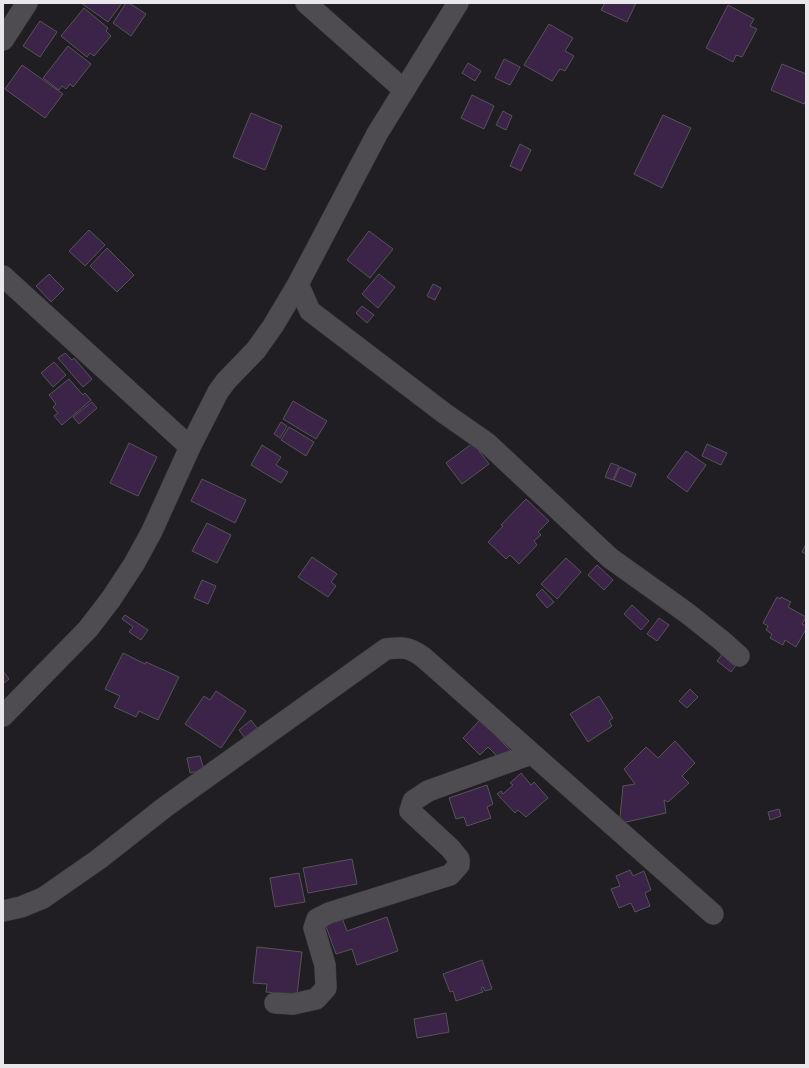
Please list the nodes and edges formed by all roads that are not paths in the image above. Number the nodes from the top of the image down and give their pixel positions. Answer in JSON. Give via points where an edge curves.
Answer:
{"nodes":[{"id":1,"x":27,"y":3,"type":"edge"},
{"id":2,"x":306,"y":3,"type":"edge"},
{"id":3,"x":458,"y":3,"type":"edge"},
{"id":4,"x":3,"y":40,"type":"edge"},
{"id":5,"x":404,"y":90,"type":"junction"},
{"id":6,"x":3,"y":276,"type":"edge"},
{"id":7,"x":298,"y":284,"type":"junction"},
{"id":8,"x":190,"y":447,"type":"junction"},
{"id":9,"x":739,"y":656,"type":"dead end"},
{"id":10,"x":3,"y":716,"type":"edge"},
{"id":11,"x":531,"y":754,"type":"junction"},
{"id":12,"x":3,"y":911,"type":"edge"},
{"id":13,"x":713,"y":914,"type":"dead end"},
{"id":14,"x":276,"y":1003,"type":"dead end"}],
"edges":[{"from":1,"to":4,"type":"street"},
{"from":2,"to":5,"type":"street"},
{"from":3,"to":5,"type":"street"},
{"from":5,"to":7,"type":"street","via":[[377,134]]},
{"from":6,"to":8,"type":"street"},
{"from":7,"to":8,"type":"street","via":[[256,350],[218,392]]},
{"from":7,"to":9,"type":"street","via":[[310,311],[487,443],[610,558],[687,613]]},
{"from":8,"to":10,"type":"street","via":[[152,531],[111,599],[88,629]]},
{"from":11,"to":12,"type":"street","via":[[413,650],[402,647],[386,650],[165,806],[99,859],[43,898]]},
{"from":11,"to":13,"type":"street"},
{"from":11,"to":14,"type":"street","via":[[428,791],[413,800],[410,811],[450,848],[459,859],[459,865],[450,875],[317,919],[314,928],[325,965],[326,988],[316,999],[293,1004]]}]}
